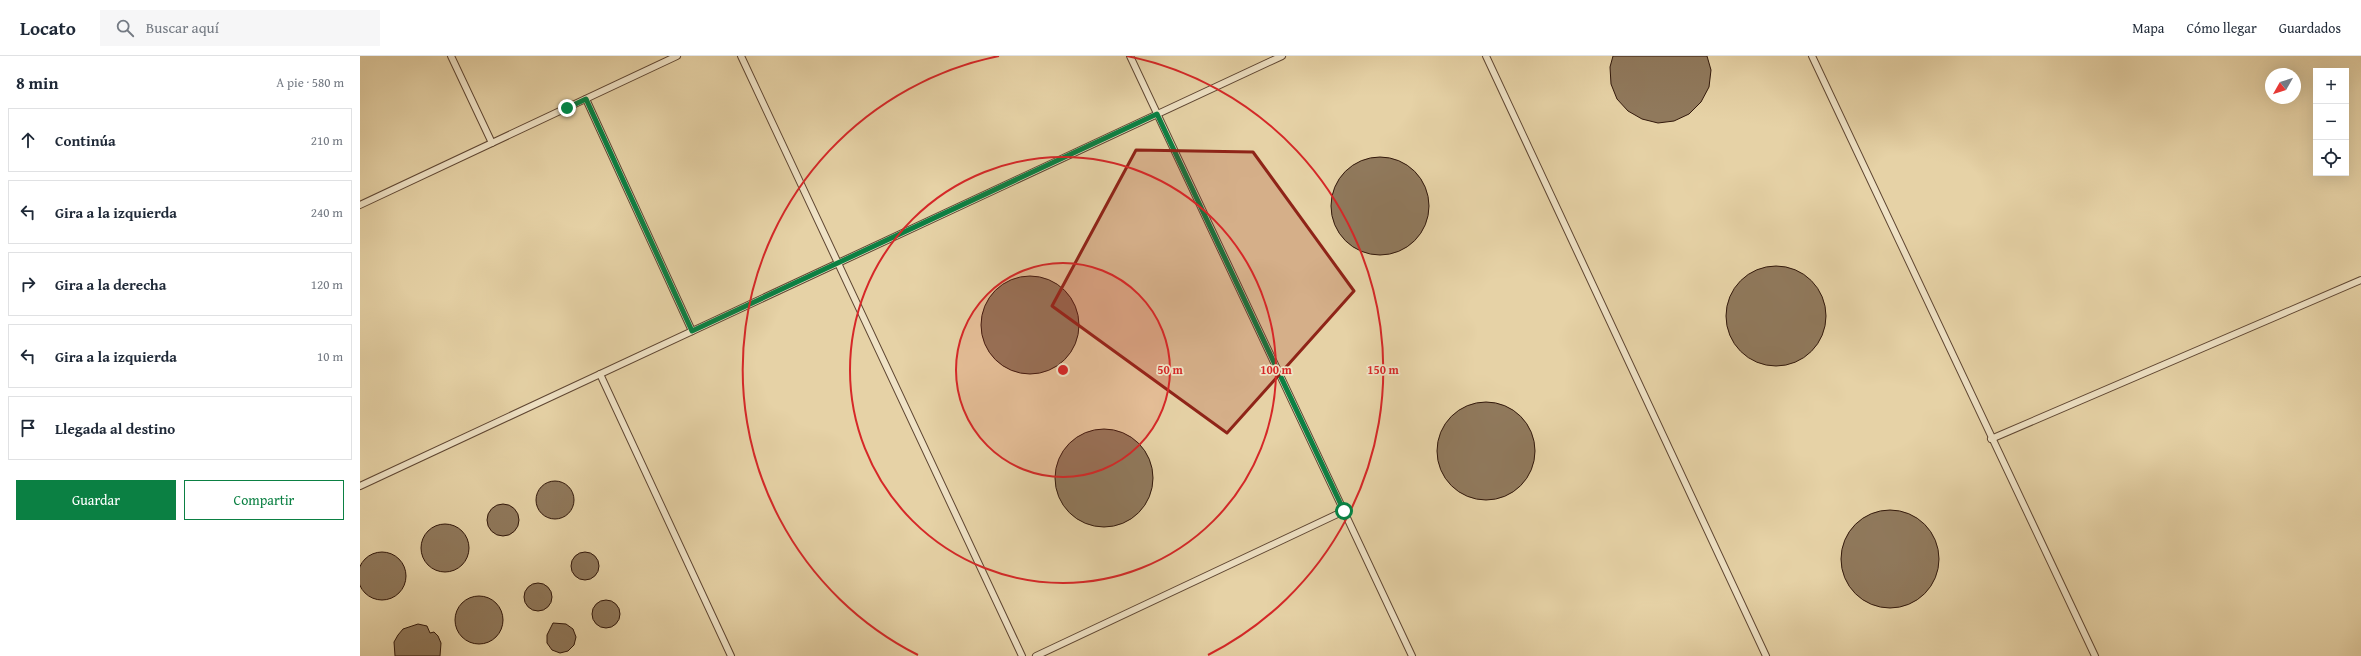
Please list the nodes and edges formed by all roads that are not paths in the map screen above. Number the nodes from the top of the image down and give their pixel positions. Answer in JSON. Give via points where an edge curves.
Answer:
{"nodes":[{"id":1,"x":451,"y":56,"type":"edge"},
{"id":2,"x":677,"y":56,"type":"edge"},
{"id":3,"x":741,"y":56,"type":"edge"},
{"id":4,"x":1130,"y":56,"type":"edge"},
{"id":5,"x":1282,"y":56,"type":"edge"},
{"id":6,"x":1486,"y":56,"type":"edge"},
{"id":7,"x":1812,"y":56,"type":"edge"},
{"id":8,"x":586,"y":99,"type":"junction"},
{"id":9,"x":1157,"y":114,"type":"junction"},
{"id":10,"x":492,"y":143,"type":"junction"},
{"id":11,"x":360,"y":205,"type":"edge"},
{"id":12,"x":838,"y":263,"type":"junction"},
{"id":13,"x":2361,"y":280,"type":"edge"},
{"id":14,"x":692,"y":331,"type":"junction"},
{"id":15,"x":600,"y":374,"type":"junction"},
{"id":16,"x":1991,"y":439,"type":"junction"},
{"id":17,"x":360,"y":486,"type":"edge"},
{"id":18,"x":1344,"y":511,"type":"junction"},
{"id":19,"x":731,"y":656,"type":"edge"},
{"id":20,"x":1022,"y":656,"type":"edge"},
{"id":21,"x":1036,"y":656,"type":"edge"},
{"id":22,"x":1412,"y":656,"type":"edge"},
{"id":23,"x":1766,"y":656,"type":"edge"},
{"id":24,"x":2095,"y":656,"type":"edge"}],
"edges":[{"from":1,"to":10,"type":"lane"},
{"from":2,"to":8,"type":"lane"},
{"from":3,"to":12,"type":"lane"},
{"from":4,"to":9,"type":"lane"},
{"from":5,"to":9,"type":"lane"},
{"from":6,"to":23,"type":"lane"},
{"from":7,"to":16,"type":"lane"},
{"from":8,"to":10,"type":"lane"},
{"from":8,"to":14,"type":"lane"},
{"from":9,"to":12,"type":"lane"},
{"from":9,"to":18,"type":"lane"},
{"from":10,"to":11,"type":"lane"},
{"from":12,"to":14,"type":"lane"},
{"from":12,"to":20,"type":"lane"},
{"from":13,"to":16,"type":"lane"},
{"from":14,"to":15,"type":"lane"},
{"from":15,"to":17,"type":"lane"},
{"from":15,"to":19,"type":"lane"},
{"from":16,"to":24,"type":"lane"},
{"from":18,"to":21,"type":"lane"},
{"from":18,"to":22,"type":"lane"}]}
